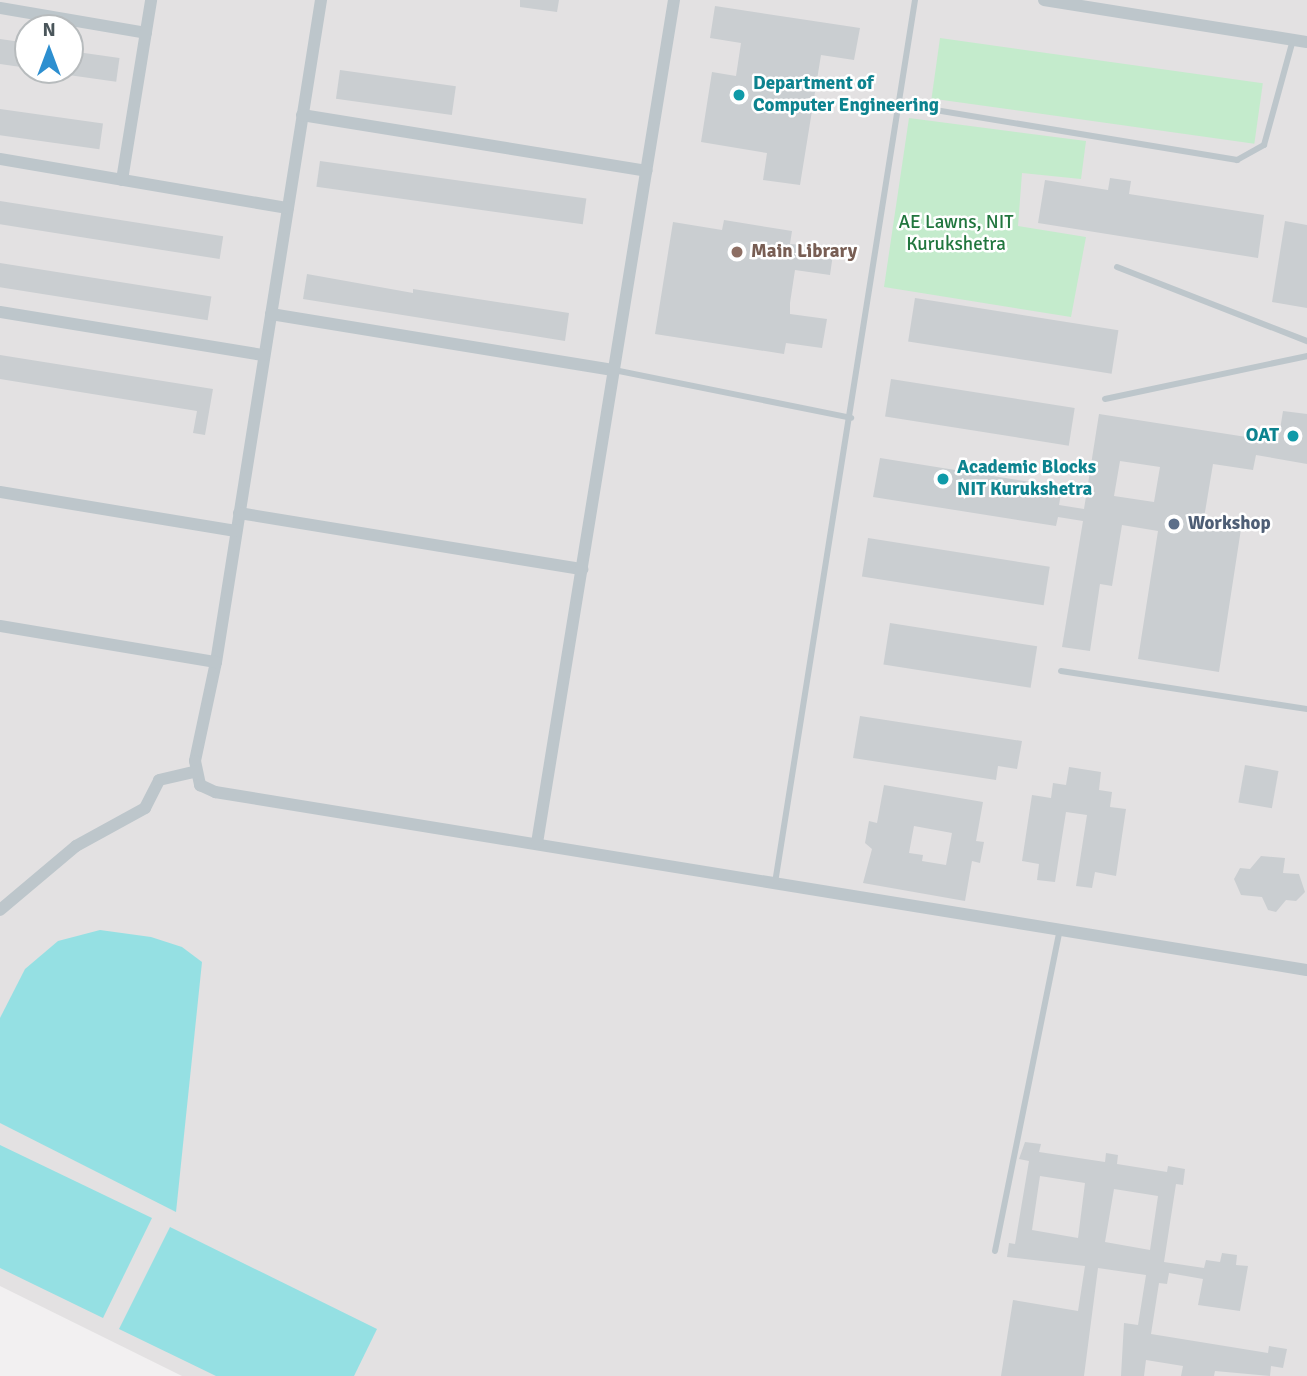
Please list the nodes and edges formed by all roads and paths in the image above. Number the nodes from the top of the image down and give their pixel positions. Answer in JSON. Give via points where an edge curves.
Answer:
{"nodes":[{"id":1,"x":151,"y":0,"type":"edge"},
{"id":2,"x":321,"y":0,"type":"edge"},
{"id":3,"x":674,"y":0,"type":"edge"},
{"id":4,"x":915,"y":0,"type":"edge"},
{"id":5,"x":1044,"y":0,"type":"edge"},
{"id":6,"x":0,"y":9,"type":"edge"},
{"id":7,"x":146,"y":33,"type":"junction"},
{"id":8,"x":1293,"y":40,"type":"junction"},
{"id":9,"x":1307,"y":42,"type":"edge"},
{"id":10,"x":899,"y":104,"type":"junction"},
{"id":11,"x":302,"y":115,"type":"junction"},
{"id":12,"x":0,"y":159,"type":"edge"},
{"id":13,"x":646,"y":172,"type":"junction"},
{"id":14,"x":122,"y":180,"type":"junction"},
{"id":15,"x":288,"y":208,"type":"junction"},
{"id":16,"x":1117,"y":267,"type":"dead end"},
{"id":17,"x":0,"y":312,"type":"edge"},
{"id":18,"x":271,"y":314,"type":"junction"},
{"id":19,"x":1307,"y":341,"type":"edge"},
{"id":20,"x":264,"y":355,"type":"junction"},
{"id":21,"x":1307,"y":356,"type":"edge"},
{"id":22,"x":614,"y":370,"type":"junction"},
{"id":23,"x":1105,"y":399,"type":"dead end"},
{"id":24,"x":851,"y":418,"type":"junction"},
{"id":25,"x":0,"y":492,"type":"edge"},
{"id":26,"x":239,"y":513,"type":"junction"},
{"id":27,"x":236,"y":531,"type":"junction"},
{"id":28,"x":582,"y":569,"type":"junction"},
{"id":29,"x":0,"y":626,"type":"edge"},
{"id":30,"x":216,"y":662,"type":"junction"},
{"id":31,"x":1061,"y":671,"type":"dead end"},
{"id":32,"x":1307,"y":709,"type":"edge"},
{"id":33,"x":195,"y":772,"type":"junction"},
{"id":34,"x":537,"y":843,"type":"junction"},
{"id":35,"x":775,"y":883,"type":"junction"},
{"id":36,"x":0,"y":910,"type":"edge"},
{"id":37,"x":1059,"y":933,"type":"junction"},
{"id":38,"x":1307,"y":970,"type":"edge"},
{"id":39,"x":995,"y":1251,"type":"dead end"}],
"edges":[{"from":1,"to":7,"type":"street"},
{"from":2,"to":11,"type":"street"},
{"from":3,"to":13,"type":"street"},
{"from":4,"to":10,"type":"lane"},
{"from":5,"to":8,"type":"street"},
{"from":6,"to":7,"type":"street"},
{"from":7,"to":14,"type":"street"},
{"from":8,"to":9,"type":"street"},
{"from":8,"to":10,"type":"lane","via":[[1264,145],[1237,160]]},
{"from":10,"to":24,"type":"lane"},
{"from":11,"to":13,"type":"street"},
{"from":11,"to":15,"type":"street"},
{"from":12,"to":14,"type":"street"},
{"from":13,"to":22,"type":"street"},
{"from":14,"to":15,"type":"street"},
{"from":15,"to":18,"type":"street"},
{"from":16,"to":19,"type":"lane"},
{"from":17,"to":20,"type":"street"},
{"from":18,"to":20,"type":"street"},
{"from":18,"to":22,"type":"street"},
{"from":20,"to":26,"type":"street"},
{"from":21,"to":23,"type":"lane"},
{"from":22,"to":24,"type":"lane"},
{"from":22,"to":28,"type":"street"},
{"from":24,"to":35,"type":"lane"},
{"from":25,"to":27,"type":"street"},
{"from":26,"to":27,"type":"street"},
{"from":26,"to":28,"type":"street"},
{"from":27,"to":30,"type":"street"},
{"from":28,"to":34,"type":"street"},
{"from":29,"to":30,"type":"street"},
{"from":30,"to":33,"type":"street"},
{"from":31,"to":32,"type":"lane"},
{"from":33,"to":34,"type":"street","via":[[200,785],[215,792]]},
{"from":33,"to":36,"type":"street","via":[[164,777],[139,812],[76,846]]},
{"from":34,"to":35,"type":"street"},
{"from":35,"to":37,"type":"street"},
{"from":37,"to":38,"type":"street"},
{"from":37,"to":39,"type":"lane"}]}
